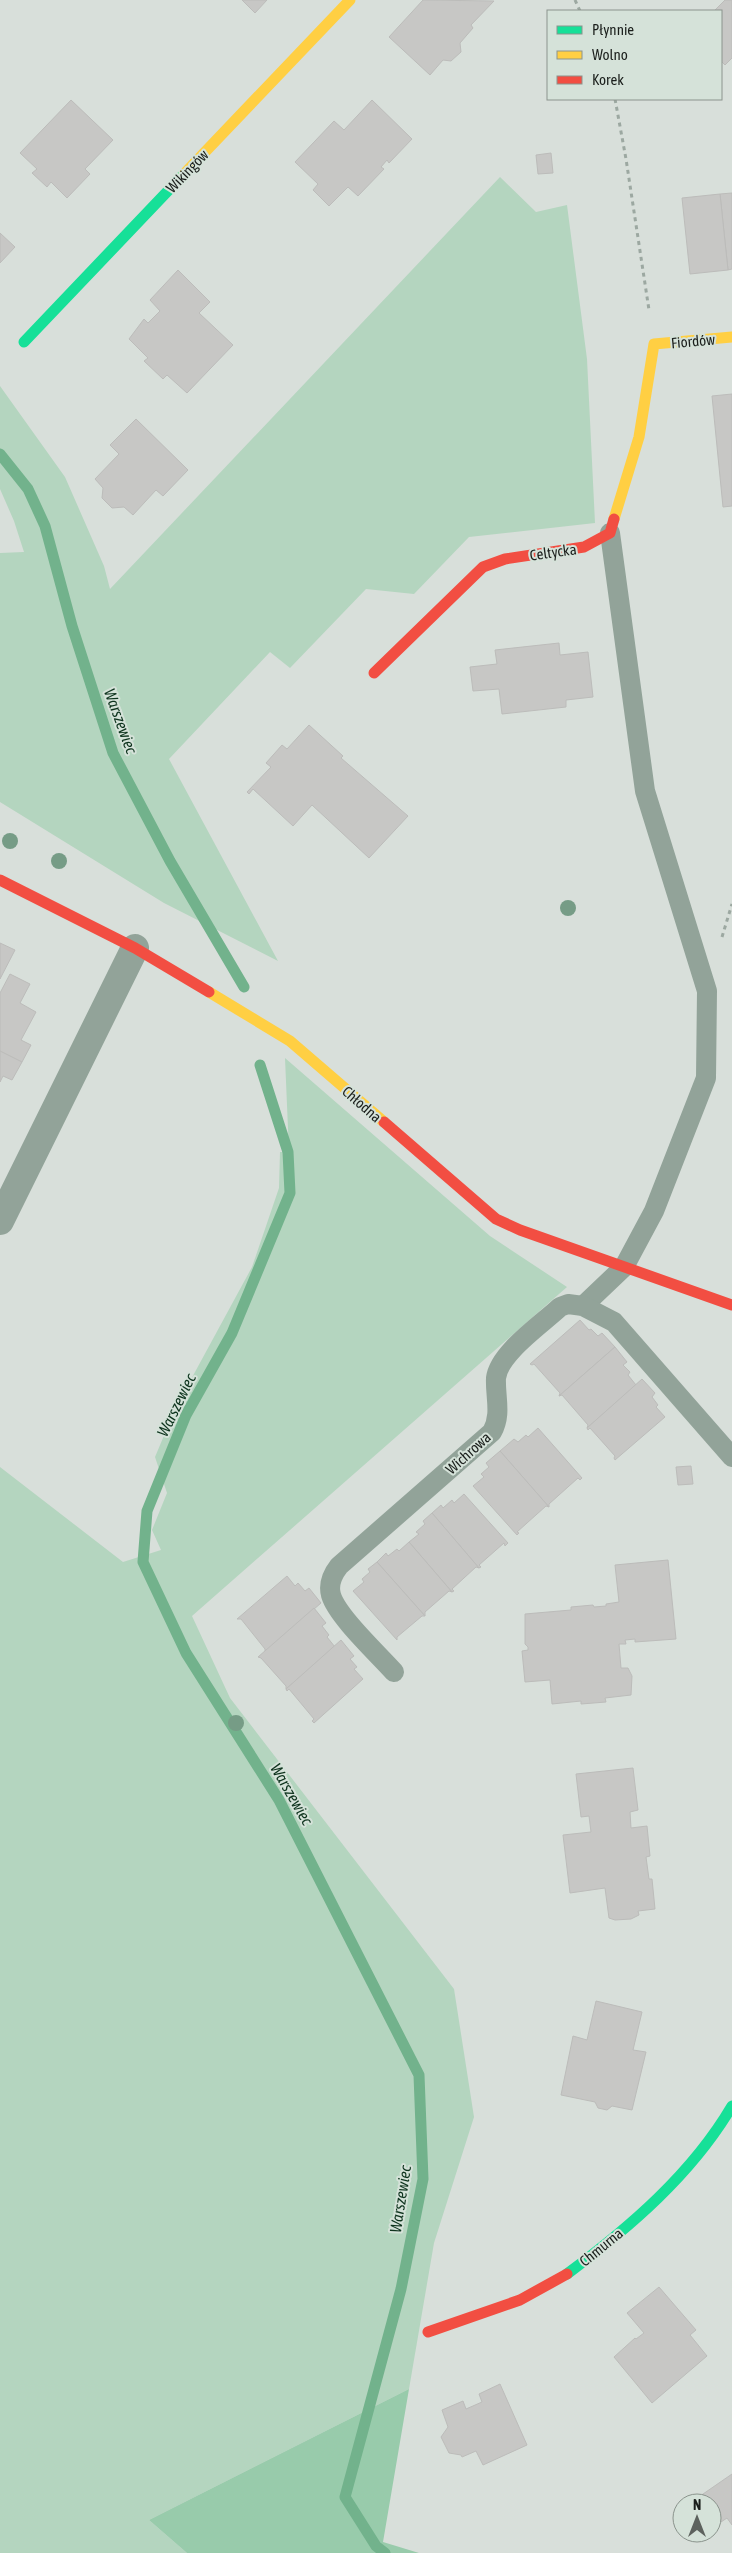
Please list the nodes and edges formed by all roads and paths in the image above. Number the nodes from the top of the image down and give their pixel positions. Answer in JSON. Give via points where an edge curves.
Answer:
{"nodes":[{"id":1,"x":350,"y":0,"type":"edge"},
{"id":2,"x":615,"y":100,"type":"edge"},
{"id":3,"x":732,"y":337,"type":"edge"},
{"id":4,"x":24,"y":342,"type":"dead end"},
{"id":5,"x":654,"y":344,"type":"junction"},
{"id":6,"x":610,"y":533,"type":"junction"},
{"id":7,"x":374,"y":673,"type":"dead end"},
{"id":8,"x":0,"y":880,"type":"edge"},
{"id":9,"x":135,"y":948,"type":"junction"},
{"id":10,"x":0,"y":1221,"type":"edge"},
{"id":11,"x":624,"y":1267,"type":"junction"},
{"id":12,"x":732,"y":1305,"type":"edge"},
{"id":13,"x":583,"y":1306,"type":"junction"},
{"id":14,"x":732,"y":1457,"type":"edge"},
{"id":15,"x":394,"y":1672,"type":"dead end"},
{"id":16,"x":732,"y":2106,"type":"edge"},
{"id":17,"x":428,"y":2332,"type":"dead end"}],
"edges":[{"from":1,"to":4,"type":"street","name":"Wikingów"},
{"from":2,"to":5,"type":"path"},
{"from":3,"to":5,"type":"street","name":"Fiordów"},
{"from":5,"to":6,"type":"street","via":[[639,437]]},
{"from":6,"to":7,"type":"street","name":"Celtycka","via":[[584,547],[505,559],[482,567]]},
{"from":6,"to":11,"type":"lane","via":[[645,790],[707,991],[706,1078],[654,1211]]},
{"from":8,"to":9,"type":"street","name":"Chłodna"},
{"from":9,"to":10,"type":"street"},
{"from":9,"to":11,"type":"street","name":"Chłodna","via":[[290,1041],[496,1219]]},
{"from":11,"to":12,"type":"street","name":"Chłodna"},
{"from":11,"to":13,"type":"lane"},
{"from":13,"to":14,"type":"lane","via":[[614,1322]]},
{"from":13,"to":15,"type":"lane","name":"Wichrowa","via":[[568,1304],[560,1307],[502,1361],[496,1380],[498,1420],[492,1432],[333,1574],[331,1587],[336,1604]]},
{"from":16,"to":17,"type":"street","name":"Chmurna","via":[[708,2147],[686,2171],[584,2260],[549,2286]]}]}
